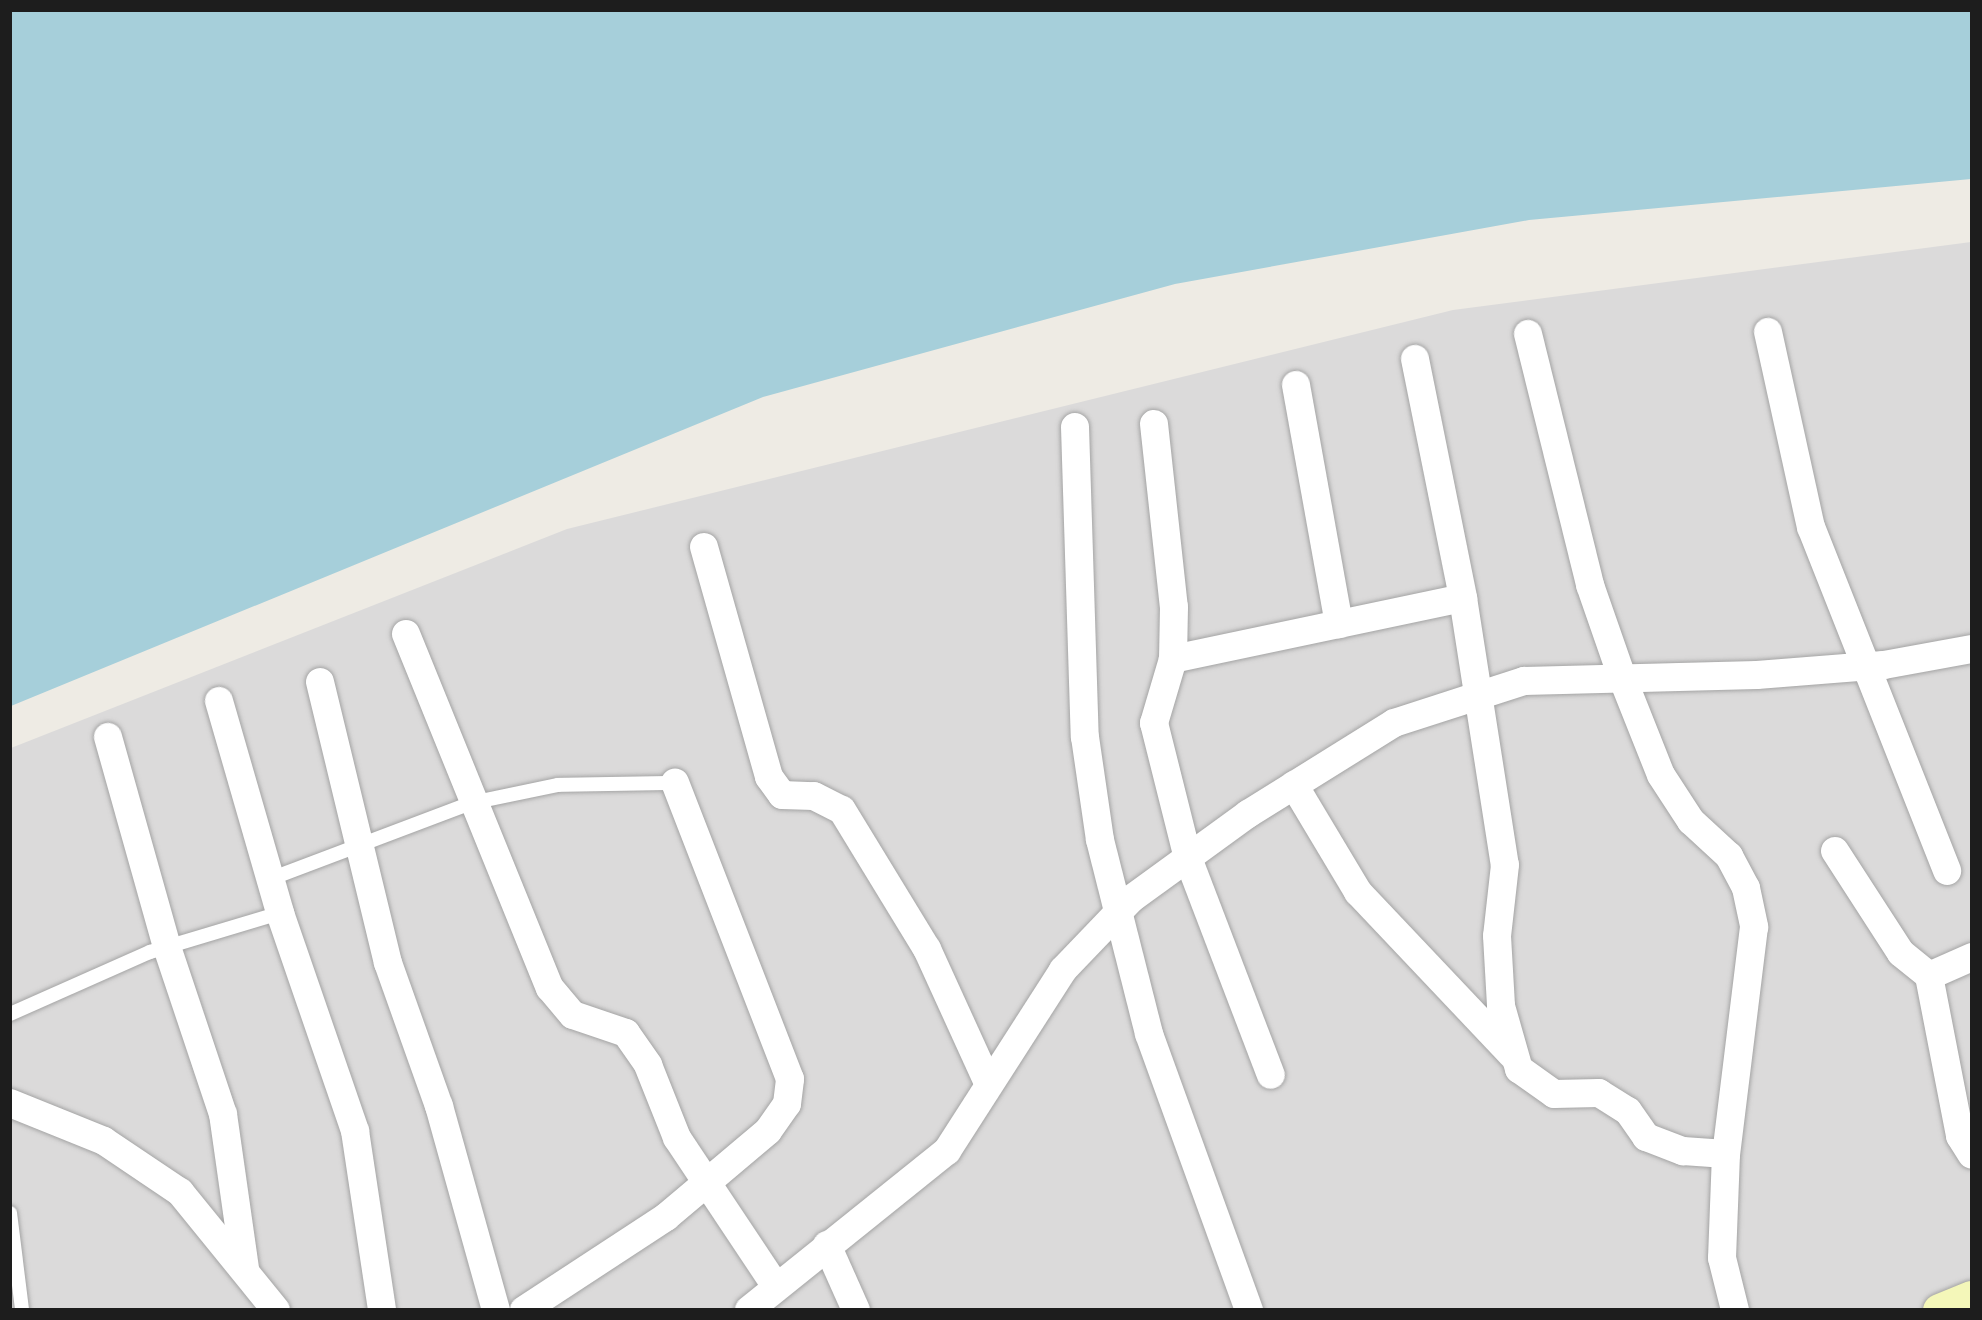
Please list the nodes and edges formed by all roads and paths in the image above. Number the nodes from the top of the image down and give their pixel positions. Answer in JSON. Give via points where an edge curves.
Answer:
{"nodes":[{"id":1,"x":1768,"y":332,"type":"dead end"},
{"id":2,"x":1528,"y":334,"type":"dead end"},
{"id":3,"x":1414,"y":359,"type":"dead end"},
{"id":4,"x":1296,"y":385,"type":"dead end"},
{"id":5,"x":1154,"y":424,"type":"dead end"},
{"id":6,"x":1075,"y":427,"type":"dead end"},
{"id":7,"x":704,"y":547,"type":"dead end"},
{"id":8,"x":1463,"y":598,"type":"junction"},
{"id":9,"x":1339,"y":624,"type":"junction"},
{"id":10,"x":406,"y":634,"type":"dead end"},
{"id":11,"x":1971,"y":649,"type":"edge"},
{"id":12,"x":1173,"y":659,"type":"junction"},
{"id":13,"x":1862,"y":666,"type":"junction"},
{"id":14,"x":1622,"y":677,"type":"junction"},
{"id":15,"x":320,"y":682,"type":"dead end"},
{"id":16,"x":1481,"y":695,"type":"junction"},
{"id":17,"x":219,"y":701,"type":"dead end"},
{"id":18,"x":108,"y":736,"type":"dead end"},
{"id":19,"x":675,"y":783,"type":"joint"},
{"id":20,"x":1294,"y":786,"type":"junction"},
{"id":21,"x":471,"y":803,"type":"junction"},
{"id":22,"x":359,"y":845,"type":"junction"},
{"id":23,"x":1835,"y":851,"type":"dead end"},
{"id":24,"x":1188,"y":858,"type":"junction"},
{"id":25,"x":1947,"y":871,"type":"dead end"},
{"id":26,"x":270,"y":879,"type":"junction"},
{"id":27,"x":280,"y":913,"type":"junction"},
{"id":28,"x":1117,"y":913,"type":"junction"},
{"id":29,"x":167,"y":947,"type":"junction"},
{"id":30,"x":1971,"y":957,"type":"edge"},
{"id":31,"x":1929,"y":976,"type":"junction"},
{"id":32,"x":10,"y":1014,"type":"edge"},
{"id":33,"x":1516,"y":1060,"type":"junction"},
{"id":34,"x":1271,"y":1075,"type":"dead end"},
{"id":35,"x":988,"y":1083,"type":"junction"},
{"id":36,"x":10,"y":1103,"type":"edge"},
{"id":37,"x":1726,"y":1154,"type":"junction"},
{"id":38,"x":1971,"y":1155,"type":"edge"},
{"id":39,"x":705,"y":1184,"type":"junction"},
{"id":40,"x":10,"y":1213,"type":"edge"},
{"id":41,"x":827,"y":1245,"type":"junction"},
{"id":42,"x":246,"y":1269,"type":"junction"},
{"id":43,"x":775,"y":1285,"type":"junction"},
{"id":44,"x":1971,"y":1297,"type":"edge"},
{"id":45,"x":22,"y":1310,"type":"edge"},
{"id":46,"x":276,"y":1310,"type":"edge"},
{"id":47,"x":382,"y":1310,"type":"edge"},
{"id":48,"x":496,"y":1310,"type":"edge"},
{"id":49,"x":524,"y":1310,"type":"edge"},
{"id":50,"x":748,"y":1310,"type":"edge"},
{"id":51,"x":856,"y":1310,"type":"edge"},
{"id":52,"x":1250,"y":1310,"type":"edge"},
{"id":53,"x":1735,"y":1310,"type":"edge"},
{"id":54,"x":1939,"y":1310,"type":"edge"}],
"edges":[{"from":1,"to":13,"type":"street","via":[[1811,527]]},
{"from":2,"to":14,"type":"street","via":[[1590,585]]},
{"from":3,"to":8,"type":"street"},
{"from":4,"to":9,"type":"street"},
{"from":5,"to":12,"type":"street","via":[[1174,607]]},
{"from":6,"to":28,"type":"street","via":[[1085,737]]},
{"from":7,"to":35,"type":"street","via":[[768,777],[782,795],[814,796],[843,810],[927,949]]},
{"from":8,"to":9,"type":"street"},
{"from":8,"to":16,"type":"street"},
{"from":9,"to":12,"type":"street"},
{"from":10,"to":21,"type":"street"},
{"from":11,"to":13,"type":"street"},
{"from":12,"to":24,"type":"street","via":[[1154,723]]},
{"from":13,"to":14,"type":"street"},
{"from":13,"to":25,"type":"street"},
{"from":14,"to":16,"type":"street","via":[[1524,681]]},
{"from":14,"to":37,"type":"street","via":[[1660,775],[1690,821],[1729,856],[1746,888],[1754,927]]},
{"from":15,"to":22,"type":"street"},
{"from":16,"to":20,"type":"street","via":[[1394,723]]},
{"from":16,"to":33,"type":"street","via":[[1505,865],[1497,936],[1501,1006]]},
{"from":17,"to":26,"type":"street"},
{"from":18,"to":29,"type":"street"},
{"from":19,"to":21,"type":"lane","via":[[558,785]]},
{"from":19,"to":39,"type":"street","via":[[790,1079],[787,1104],[768,1131]]},
{"from":20,"to":24,"type":"street"},
{"from":20,"to":33,"type":"street","via":[[1358,892]]},
{"from":21,"to":22,"type":"lane"},
{"from":21,"to":39,"type":"street","via":[[550,988],[573,1015],[626,1033],[648,1065],[677,1138]]},
{"from":22,"to":26,"type":"lane"},
{"from":22,"to":48,"type":"street","via":[[388,963],[439,1106]]},
{"from":23,"to":31,"type":"street","via":[[1901,953]]},
{"from":24,"to":28,"type":"street"},
{"from":24,"to":34,"type":"street"},
{"from":26,"to":27,"type":"street"},
{"from":27,"to":29,"type":"lane"},
{"from":27,"to":47,"type":"street","via":[[355,1131]]},
{"from":28,"to":35,"type":"street","via":[[1063,970]]},
{"from":28,"to":52,"type":"street","via":[[1149,1034]]},
{"from":29,"to":32,"type":"lane"},
{"from":29,"to":42,"type":"street","via":[[223,1114]]},
{"from":30,"to":31,"type":"street"},
{"from":31,"to":38,"type":"street","via":[[1960,1136]]},
{"from":33,"to":37,"type":"street","via":[[1519,1069],[1554,1094],[1599,1093],[1628,1111],[1646,1137],[1683,1151]]},
{"from":35,"to":41,"type":"street","via":[[947,1151]]},
{"from":36,"to":42,"type":"street","via":[[104,1141],[180,1192]]},
{"from":37,"to":53,"type":"street","via":[[1722,1258]]},
{"from":39,"to":43,"type":"street"},
{"from":39,"to":49,"type":"street","via":[[666,1217]]},
{"from":40,"to":45,"type":"lane"},
{"from":41,"to":43,"type":"street"},
{"from":41,"to":51,"type":"street"},
{"from":42,"to":46,"type":"street"},
{"from":43,"to":50,"type":"street"},
{"from":44,"to":54,"type":"main road"}]}
